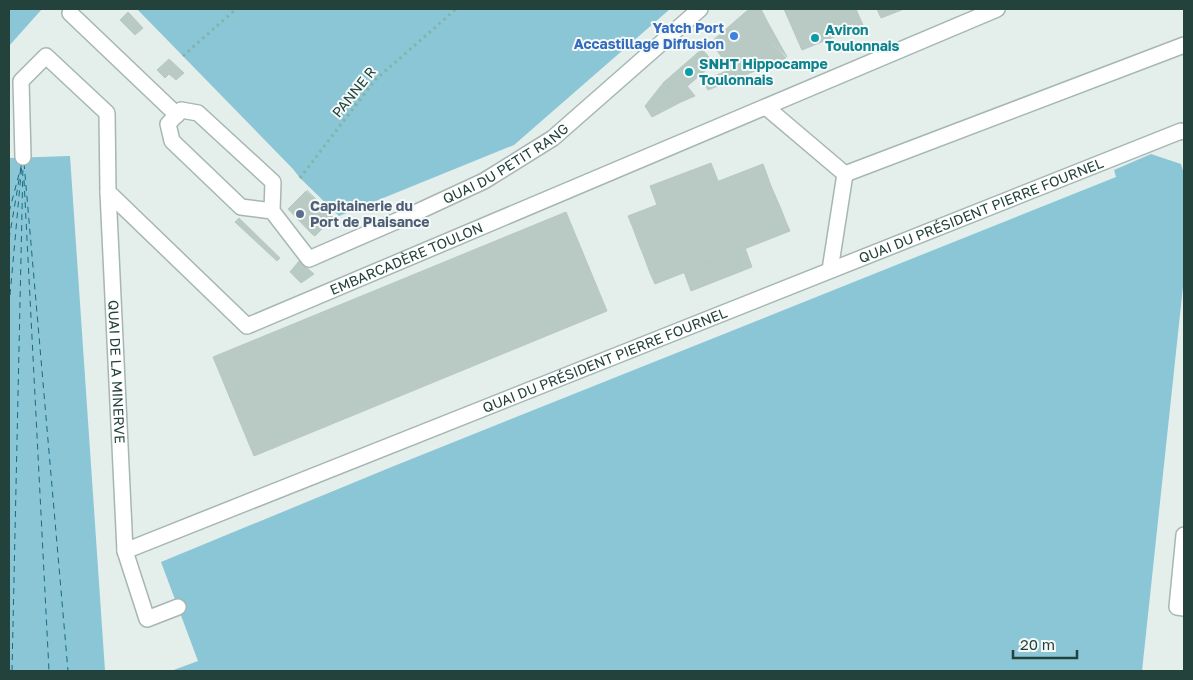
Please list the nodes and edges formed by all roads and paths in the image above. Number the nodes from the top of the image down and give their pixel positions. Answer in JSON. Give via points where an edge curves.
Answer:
{"nodes":[{"id":1,"x":236,"y":9,"type":"edge"},
{"id":2,"x":456,"y":9,"type":"edge"},
{"id":3,"x":700,"y":9,"type":"edge"},
{"id":4,"x":997,"y":9,"type":"edge"},
{"id":5,"x":70,"y":13,"type":"dead end"},
{"id":6,"x":1184,"y":45,"type":"edge"},
{"id":7,"x":183,"y":56,"type":"dead end"},
{"id":8,"x":766,"y":107,"type":"junction"},
{"id":9,"x":177,"y":115,"type":"junction"},
{"id":10,"x":1183,"y":131,"type":"edge"},
{"id":11,"x":23,"y":157,"type":"dead end"},
{"id":12,"x":845,"y":174,"type":"junction"},
{"id":13,"x":300,"y":178,"type":"dead end"},
{"id":14,"x":108,"y":192,"type":"junction"},
{"id":15,"x":272,"y":211,"type":"junction"},
{"id":16,"x":830,"y":270,"type":"junction"},
{"id":17,"x":1184,"y":535,"type":"edge"},
{"id":18,"x":125,"y":551,"type":"junction"},
{"id":19,"x":178,"y":607,"type":"dead end"},
{"id":20,"x":1184,"y":608,"type":"edge"}],
"edges":[{"from":1,"to":7,"type":"path"},
{"from":2,"to":13,"type":"path","name":"PANNE R","via":[[375,80]]},
{"from":3,"to":15,"type":"lane","name":"QUAI DU PETIT RANG","via":[[554,138],[484,181],[309,259]]},
{"from":4,"to":8,"type":"lane","name":"EMBARCADÈRE TOULON"},
{"from":5,"to":9,"type":"lane"},
{"from":6,"to":12,"type":"lane"},
{"from":8,"to":12,"type":"lane"},
{"from":8,"to":14,"type":"lane","name":"EMBARCADÈRE TOULON","via":[[247,326]]},
{"from":9,"to":15,"type":"lane","via":[[181,110],[198,112],[273,182]]},
{"from":9,"to":15,"type":"lane","via":[[168,124],[172,141],[241,207]]},
{"from":10,"to":16,"type":"lane","name":"QUAI DU PRÉSIDENT PIERRE FOURNEL"},
{"from":11,"to":14,"type":"lane","via":[[22,81],[46,56],[107,112]]},
{"from":12,"to":16,"type":"lane"},
{"from":14,"to":18,"type":"lane","name":"QUAI DE LA MINERVE"},
{"from":16,"to":18,"type":"lane","name":"QUAI DU PRÉSIDENT PIERRE FOURNEL"},
{"from":17,"to":20,"type":"lane","via":[[1177,607]]},
{"from":18,"to":19,"type":"lane","via":[[147,619]]}]}
